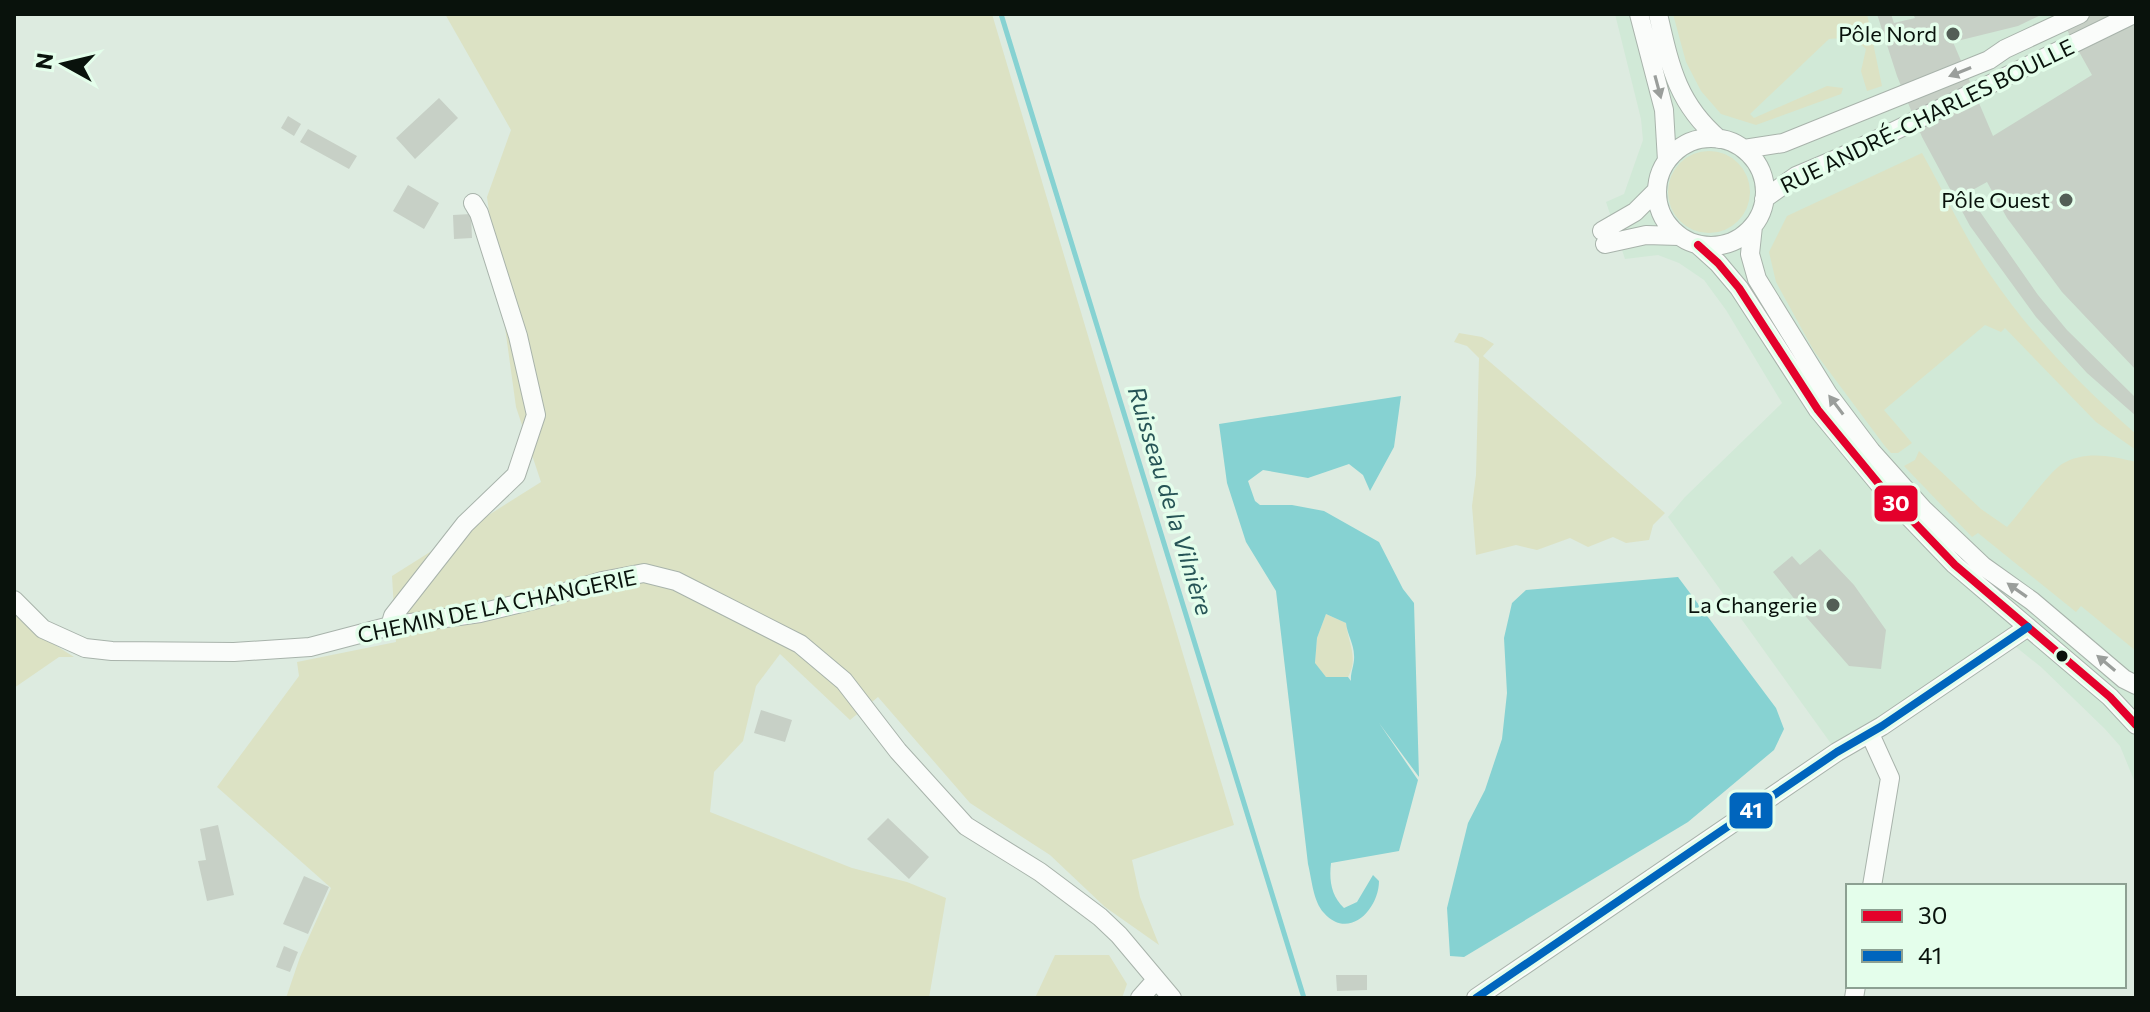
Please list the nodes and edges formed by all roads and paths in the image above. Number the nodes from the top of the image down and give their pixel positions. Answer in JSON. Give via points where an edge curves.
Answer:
{"nodes":[{"id":1,"x":1639,"y":14,"type":"edge"},
{"id":2,"x":1658,"y":14,"type":"edge"},
{"id":3,"x":2080,"y":14,"type":"edge"},
{"id":4,"x":2134,"y":14,"type":"edge"},
{"id":5,"x":2055,"y":38,"type":"dead end"},
{"id":6,"x":1989,"y":60,"type":"junction"},
{"id":7,"x":1719,"y":139,"type":"junction"},
{"id":8,"x":1744,"y":149,"type":"junction"},
{"id":9,"x":1667,"y":161,"type":"junction"},
{"id":10,"x":1657,"y":190,"type":"junction"},
{"id":11,"x":1764,"y":199,"type":"junction"},
{"id":12,"x":473,"y":203,"type":"dead end"},
{"id":13,"x":1753,"y":226,"type":"junction"},
{"id":14,"x":1679,"y":236,"type":"junction"},
{"id":15,"x":1698,"y":245,"type":"junction"},
{"id":16,"x":14,"y":600,"type":"edge"},
{"id":17,"x":390,"y":626,"type":"junction"},
{"id":18,"x":2028,"y":627,"type":"junction"},
{"id":19,"x":2136,"y":685,"type":"edge"},
{"id":20,"x":2136,"y":725,"type":"edge"},
{"id":21,"x":1870,"y":734,"type":"junction"},
{"id":22,"x":1872,"y":884,"type":"edge"},
{"id":23,"x":1156,"y":980,"type":"junction"},
{"id":24,"x":1140,"y":998,"type":"edge"},
{"id":25,"x":1172,"y":998,"type":"edge"},
{"id":26,"x":1476,"y":998,"type":"edge"}],
"edges":[{"from":1,"to":9,"type":"street","one_way":true,"via":[[1664,110]]},
{"from":2,"to":7,"type":"street","via":[[1683,96]]},
{"from":3,"to":6,"type":"street","name":"RUE ANDRÉ-CHARLES BOULLE"},
{"from":4,"to":11,"type":"street","name":"RUE ANDRÉ-CHARLES BOULLE","via":[[1796,176]]},
{"from":5,"to":6,"type":"street"},
{"from":6,"to":8,"type":"street","name":"RUE ANDRÉ-CHARLES BOULLE","one_way":true,"via":[[1783,143]]},
{"from":7,"to":8,"type":"street"},
{"from":7,"to":9,"type":"street","via":[[1690,142]]},
{"from":8,"to":11,"type":"street","via":[[1761,171]]},
{"from":9,"to":10,"type":"street"},
{"from":10,"to":14,"type":"street","via":[[1662,216]]},
{"from":10,"to":14,"type":"street","via":[[1603,237]]},
{"from":11,"to":13,"type":"street"},
{"from":12,"to":17,"type":"street","via":[[518,336],[536,415],[516,475],[465,524]]},
{"from":13,"to":15,"type":"street","via":[[1732,242]]},
{"from":19,"to":13,"type":"street","one_way":true,"via":[[1983,566],[1871,451],[1812,370],[1757,279],[1750,254]]},
{"from":14,"to":15,"type":"street"},
{"from":15,"to":18,"type":"street","via":[[1739,288],[1798,383],[1867,472],[1955,565]]},
{"from":16,"to":17,"type":"street","name":"CHEMIN DE LA CHANGERIE","via":[[43,629],[62,639],[112,651],[310,647]]},
{"from":17,"to":23,"type":"street","name":"CHEMIN DE LA CHANGERIE","via":[[480,613],[644,573],[711,597],[800,644],[844,681],[966,826],[1100,917]]},
{"from":18,"to":20,"type":"street"},
{"from":18,"to":21,"type":"street"},
{"from":21,"to":22,"type":"street","via":[[1890,778]]},
{"from":21,"to":26,"type":"street"},
{"from":23,"to":24,"type":"street"},
{"from":23,"to":25,"type":"street","name":"CHEMIN DE LA CHANGERIE"}]}
